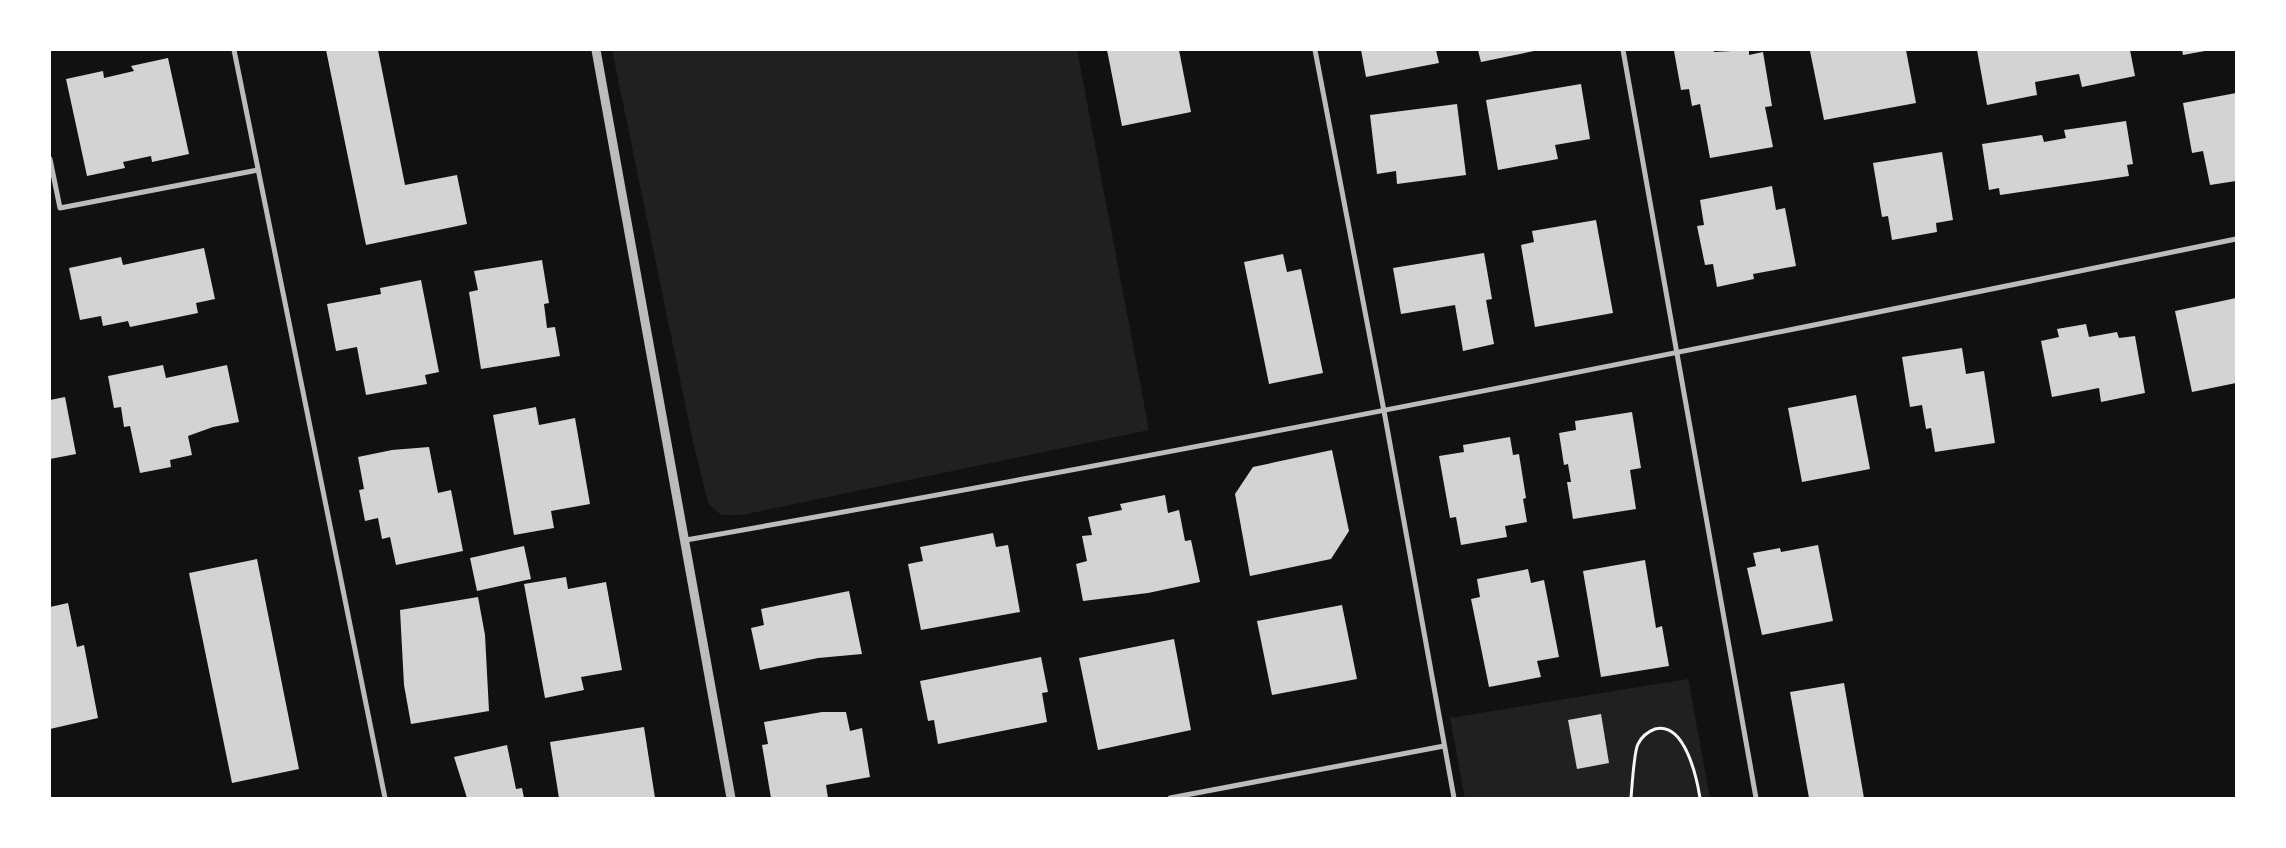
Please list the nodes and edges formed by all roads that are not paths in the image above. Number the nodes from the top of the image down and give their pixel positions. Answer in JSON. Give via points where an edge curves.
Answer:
{"nodes":[{"id":1,"x":234,"y":50,"type":"edge"},
{"id":2,"x":596,"y":50,"type":"edge"},
{"id":3,"x":1315,"y":50,"type":"edge"},
{"id":4,"x":1623,"y":50,"type":"edge"},
{"id":5,"x":50,"y":159,"type":"edge"},
{"id":6,"x":258,"y":170,"type":"junction"},
{"id":7,"x":2236,"y":240,"type":"edge"},
{"id":8,"x":1678,"y":354,"type":"junction"},
{"id":9,"x":1384,"y":411,"type":"junction"},
{"id":10,"x":686,"y":540,"type":"junction"},
{"id":11,"x":1444,"y":746,"type":"junction"},
{"id":12,"x":385,"y":798,"type":"edge"},
{"id":13,"x":730,"y":798,"type":"edge"},
{"id":14,"x":1170,"y":798,"type":"edge"},
{"id":15,"x":1454,"y":798,"type":"edge"},
{"id":16,"x":1756,"y":798,"type":"edge"}],
"edges":[{"from":1,"to":6,"type":"street"},
{"from":2,"to":10,"type":"street"},
{"from":3,"to":9,"type":"street"},
{"from":4,"to":8,"type":"street"},
{"from":5,"to":6,"type":"street","via":[[60,208]]},
{"from":6,"to":12,"type":"street"},
{"from":7,"to":8,"type":"street"},
{"from":8,"to":9,"type":"street"},
{"from":8,"to":16,"type":"street"},
{"from":9,"to":10,"type":"street"},
{"from":9,"to":11,"type":"street"},
{"from":10,"to":13,"type":"street"},
{"from":11,"to":14,"type":"street"},
{"from":11,"to":15,"type":"street"}]}
